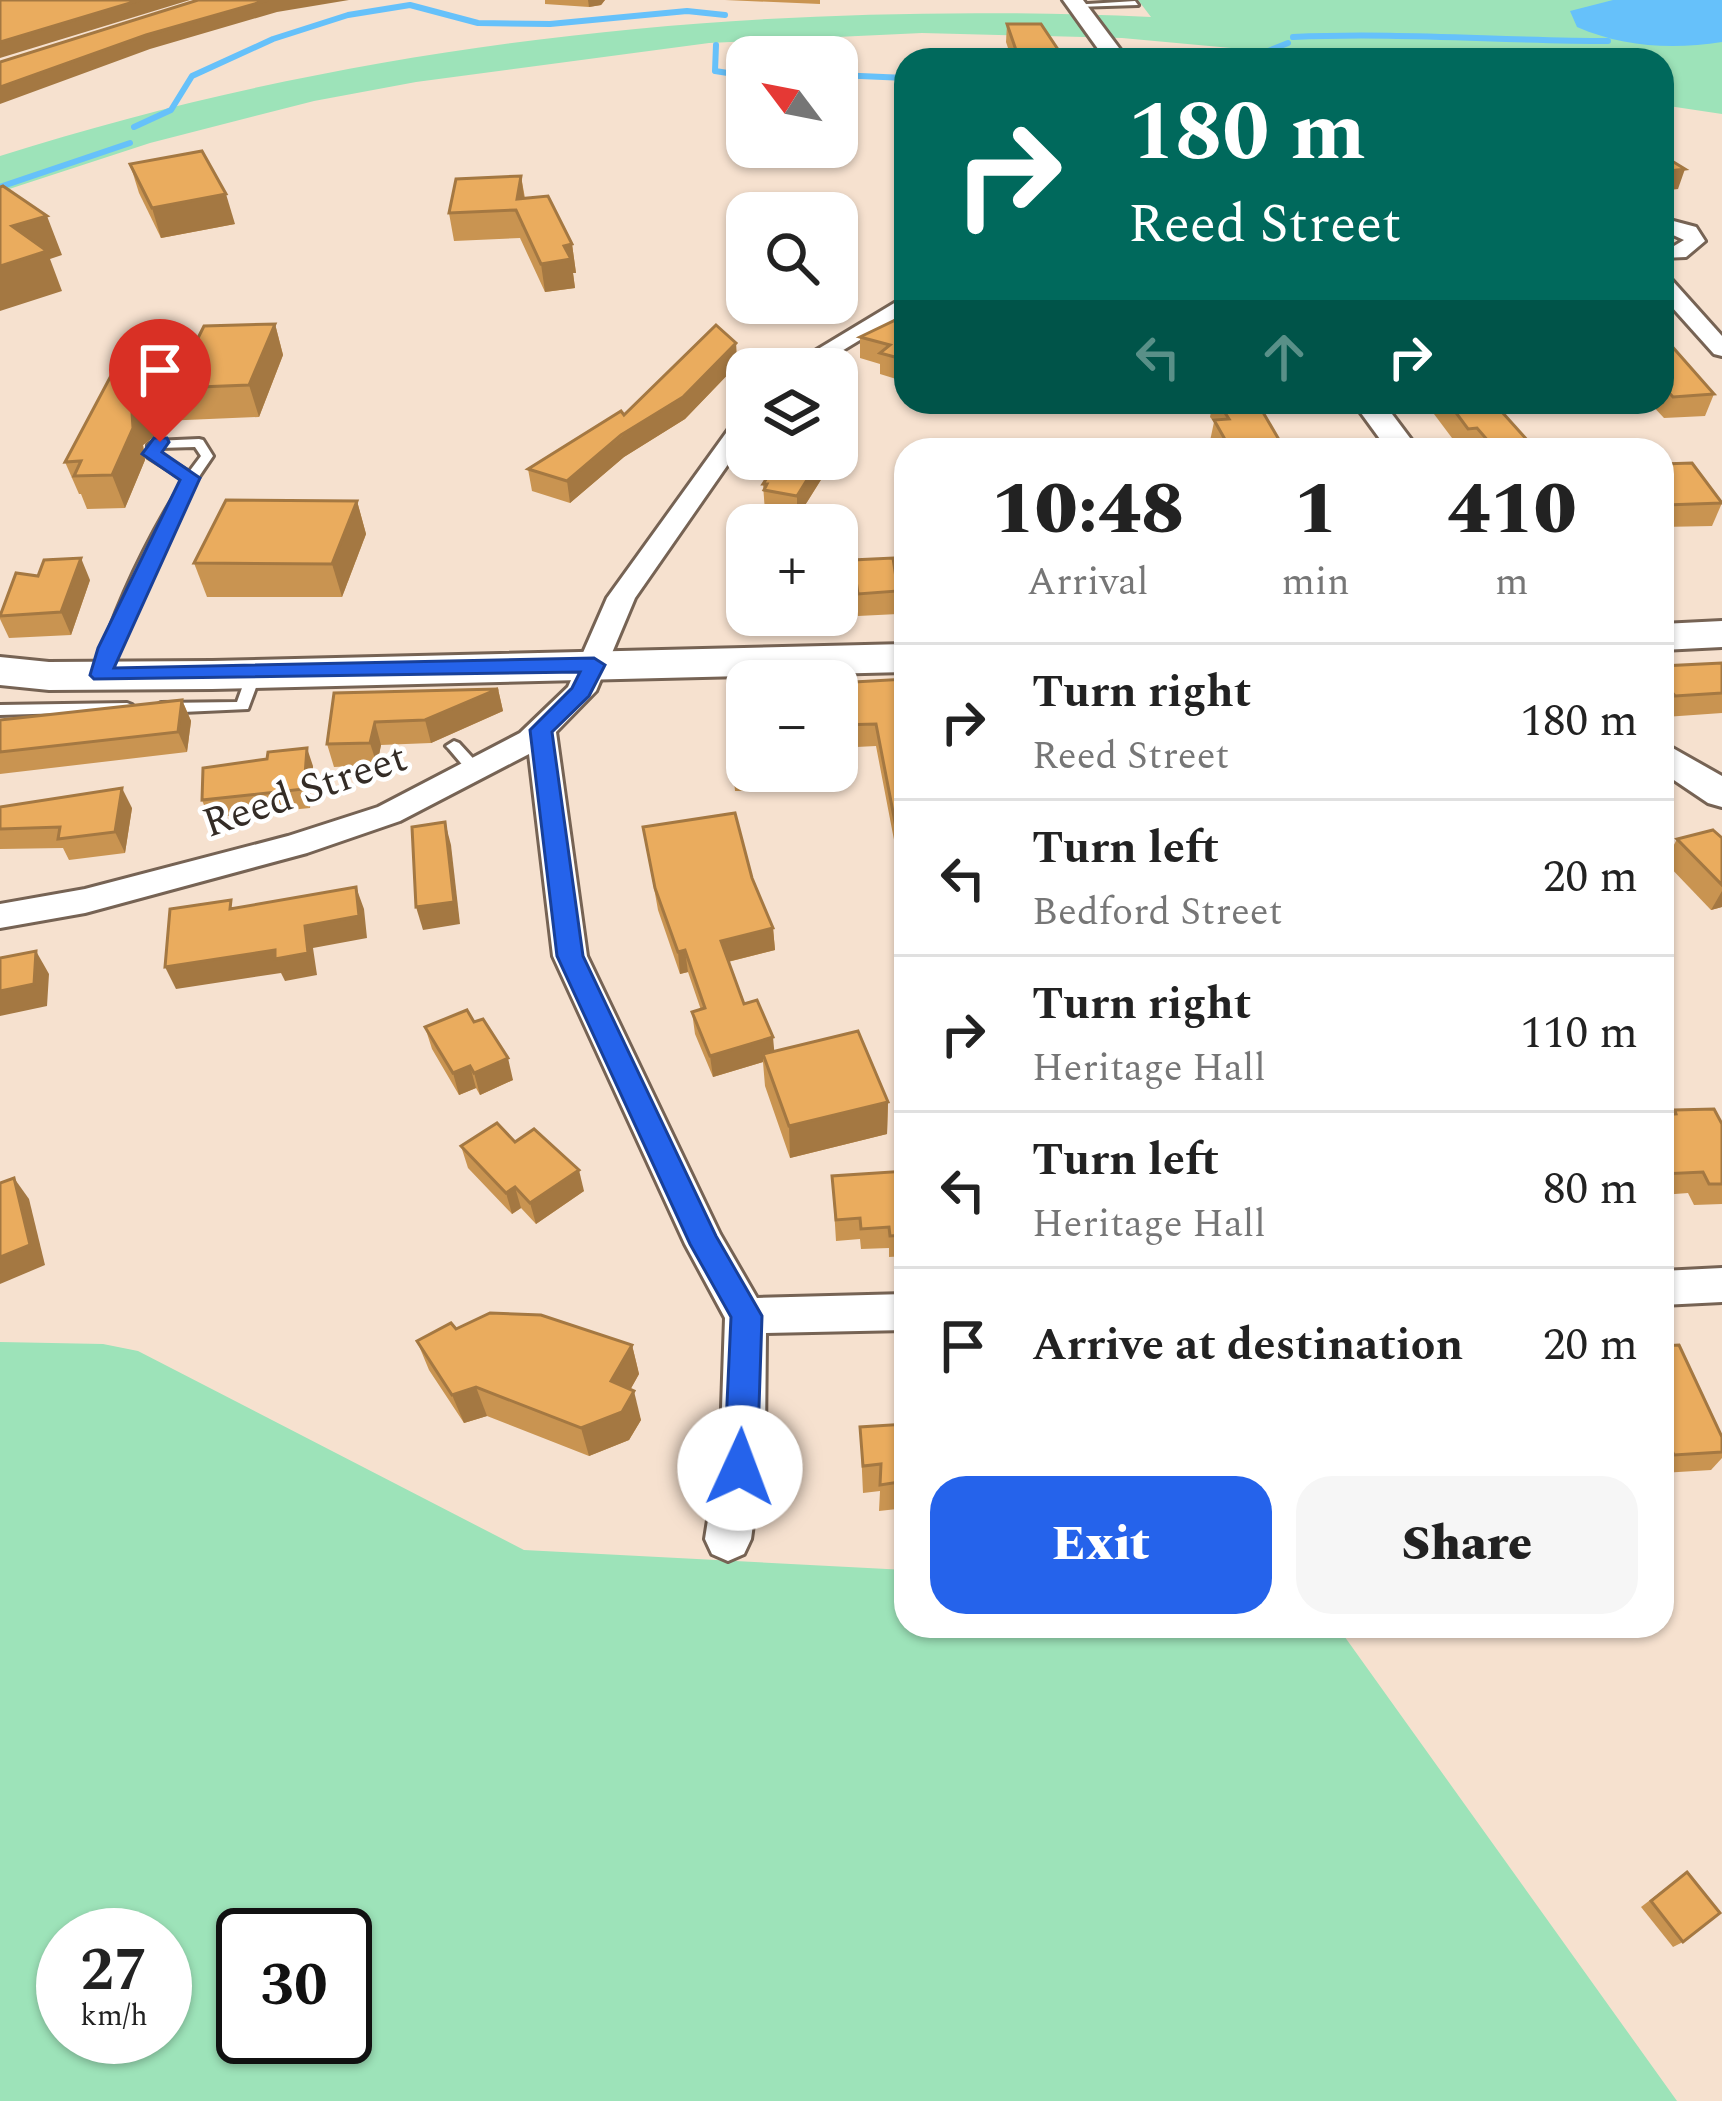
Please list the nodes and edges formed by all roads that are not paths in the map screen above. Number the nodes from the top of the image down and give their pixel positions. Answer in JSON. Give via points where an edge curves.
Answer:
{"nodes":[{"id":1,"x":1074,"y":2,"type":"edge"},
{"id":2,"x":1135,"y":3,"type":"dead end"},
{"id":3,"x":1108,"y":48,"type":"edge"},
{"id":4,"x":1674,"y":227,"type":"edge"},
{"id":5,"x":1674,"y":253,"type":"edge"},
{"id":6,"x":1674,"y":296,"type":"edge"},
{"id":7,"x":894,"y":310,"type":"edge"},
{"id":8,"x":831,"y":348,"type":"edge"},
{"id":9,"x":1722,"y":349,"type":"edge"},
{"id":10,"x":726,"y":450,"type":"edge"},
{"id":11,"x":190,"y":478,"type":"dead end"},
{"id":12,"x":1722,"y":634,"type":"edge"},
{"id":13,"x":1674,"y":636,"type":"edge"},
{"id":14,"x":894,"y":658,"type":"edge"},
{"id":15,"x":594,"y":665,"type":"junction"},
{"id":16,"x":0,"y":671,"type":"edge"},
{"id":17,"x":101,"y":675,"type":"junction"},
{"id":18,"x":249,"y":690,"type":"junction"},
{"id":19,"x":0,"y":710,"type":"edge"},
{"id":20,"x":541,"y":730,"type":"junction"},
{"id":21,"x":454,"y":746,"type":"dead end"},
{"id":22,"x":1674,"y":762,"type":"edge"},
{"id":23,"x":476,"y":771,"type":"junction"},
{"id":24,"x":1722,"y":794,"type":"edge"},
{"id":25,"x":0,"y":916,"type":"edge"},
{"id":26,"x":1722,"y":1285,"type":"edge"},
{"id":27,"x":1674,"y":1287,"type":"edge"},
{"id":28,"x":894,"y":1312,"type":"edge"},
{"id":29,"x":746,"y":1316,"type":"junction"},
{"id":30,"x":728,"y":1539,"type":"dead end"}],
"edges":[{"from":1,"to":2,"type":"lane"},
{"from":1,"to":3,"type":"street"},
{"from":4,"to":5,"type":"street","via":[[1695,241]]},
{"from":6,"to":9,"type":"street"},
{"from":7,"to":8,"type":"street"},
{"from":10,"to":15,"type":"street","name":"Reed Street","via":[[621,598]]},
{"from":11,"to":17,"type":"lane"},
{"from":12,"to":13,"type":"main road"},
{"from":14,"to":15,"type":"main road"},
{"from":15,"to":18,"type":"main road"},
{"from":15,"to":20,"type":"street","name":"Reed Street","via":[[581,691]]},
{"from":16,"to":17,"type":"main road"},
{"from":17,"to":18,"type":"main road"},
{"from":18,"to":19,"type":"lane"},
{"from":20,"to":23,"type":"street","name":"Reed Street"},
{"from":20,"to":29,"type":"street","via":[[570,956]]},
{"from":21,"to":23,"type":"lane"},
{"from":22,"to":24,"type":"street"},
{"from":23,"to":25,"type":"street","name":"Reed Street","via":[[389,814],[296,845]]},
{"from":26,"to":27,"type":"street"},
{"from":28,"to":29,"type":"street"},
{"from":29,"to":30,"type":"street","via":[[743,1438]]}]}
